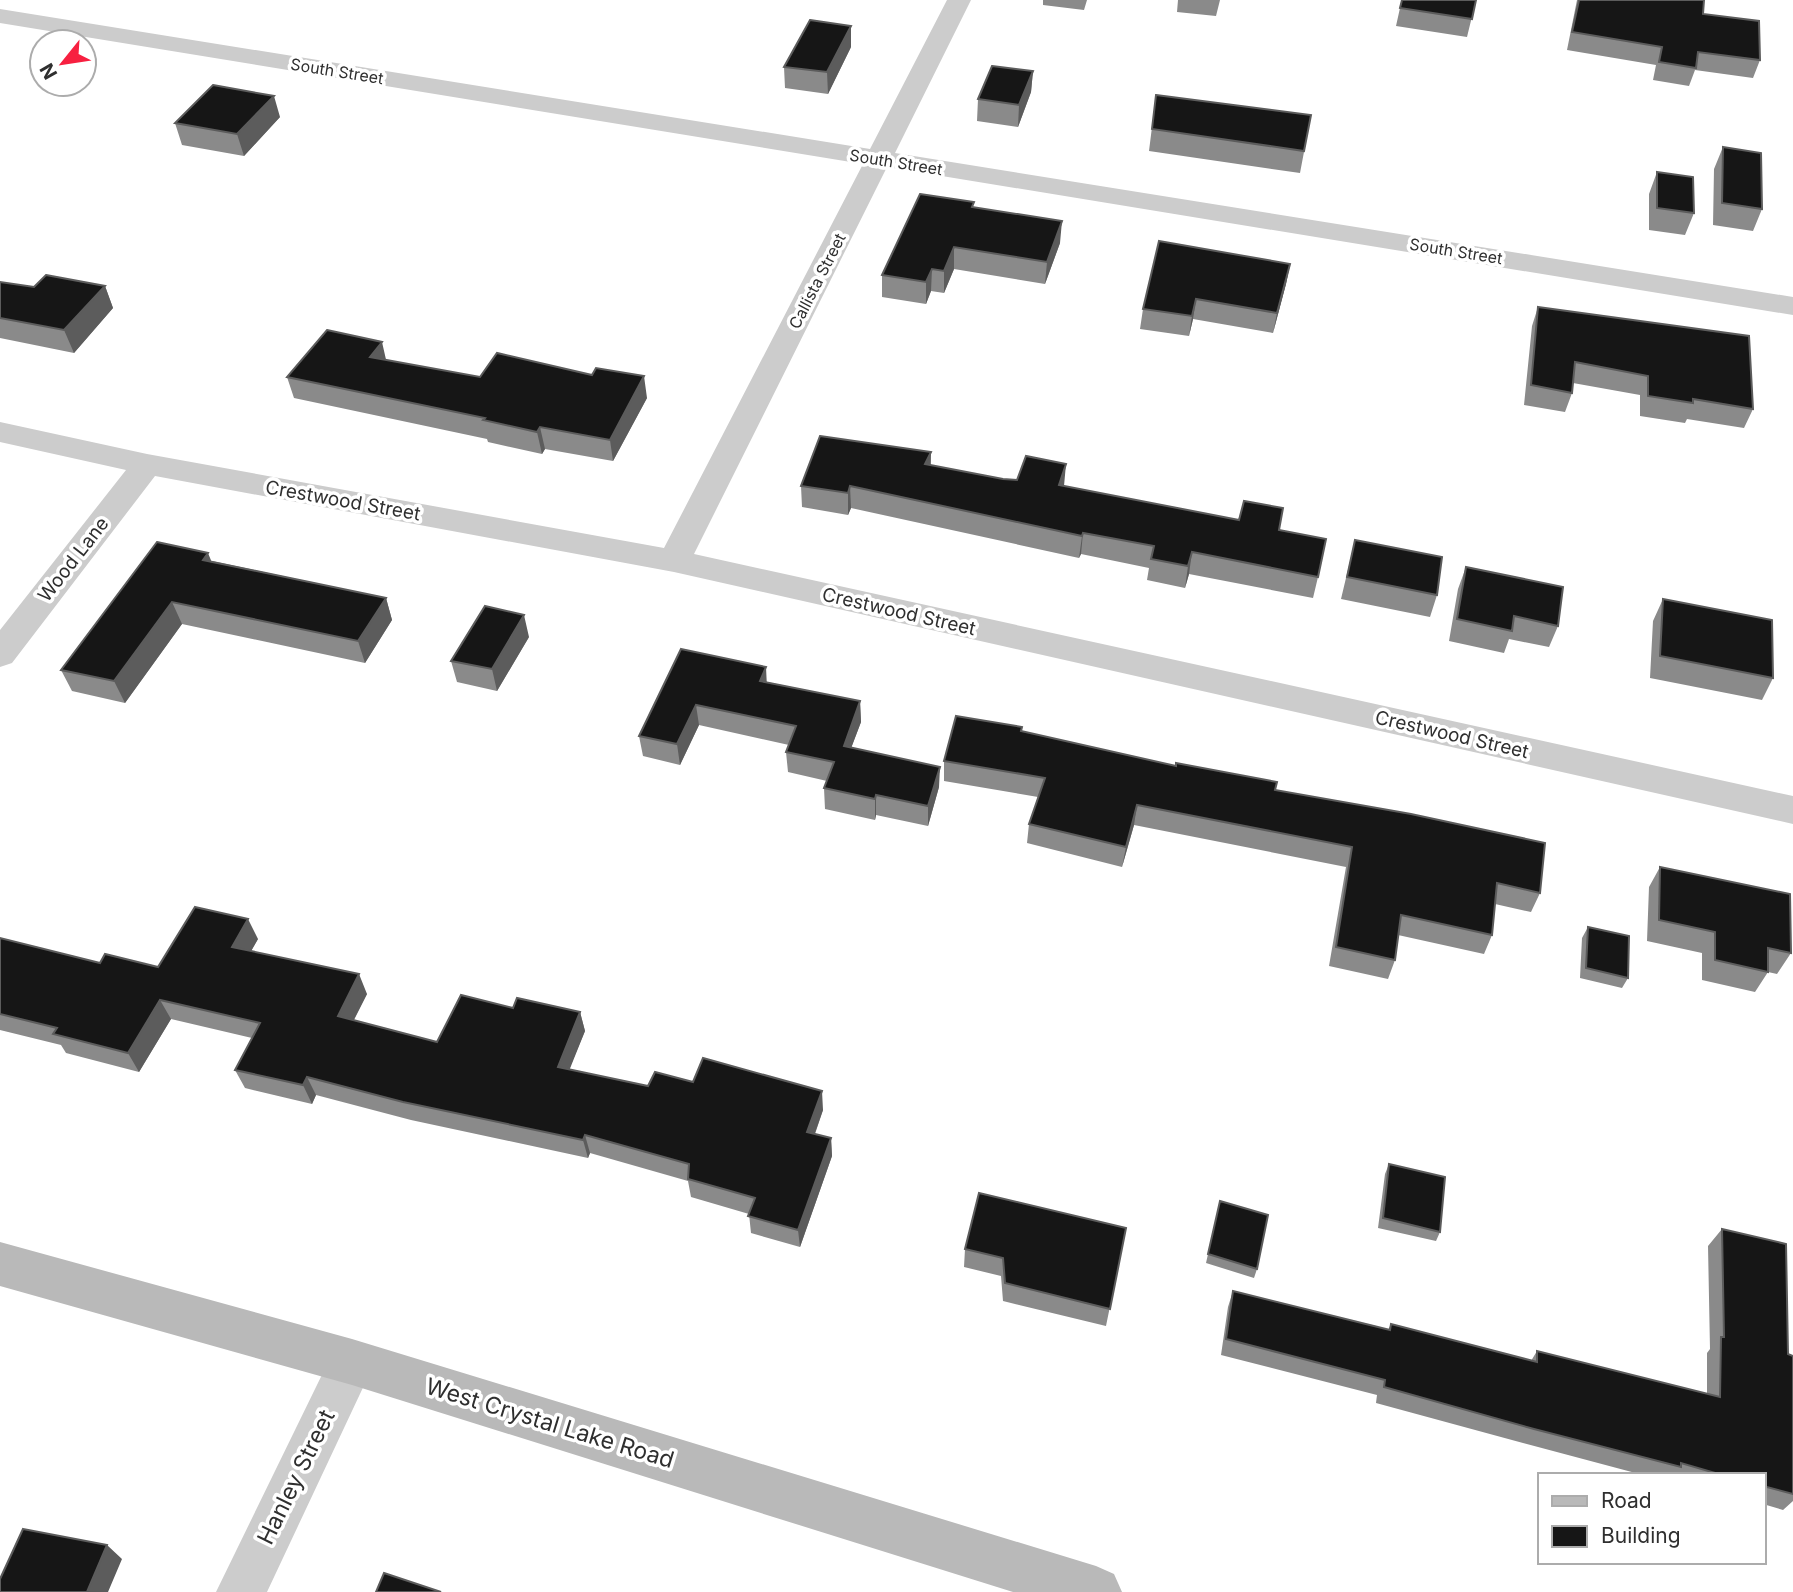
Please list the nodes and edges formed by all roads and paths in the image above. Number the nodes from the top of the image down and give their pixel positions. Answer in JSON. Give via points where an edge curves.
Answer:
{"nodes":[{"id":1,"x":959,"y":0,"type":"edge"},
{"id":2,"x":0,"y":16,"type":"edge"},
{"id":3,"x":878,"y":160,"type":"junction"},
{"id":4,"x":1793,"y":306,"type":"edge"},
{"id":5,"x":0,"y":432,"type":"edge"},
{"id":6,"x":147,"y":464,"type":"junction"},
{"id":7,"x":674,"y":561,"type":"junction"},
{"id":8,"x":0,"y":654,"type":"edge"},
{"id":9,"x":1793,"y":810,"type":"edge"},
{"id":10,"x":0,"y":1264,"type":"edge"},
{"id":11,"x":352,"y":1362,"type":"junction"},
{"id":12,"x":241,"y":1592,"type":"edge"},
{"id":13,"x":1096,"y":1592,"type":"edge"}],
"edges":[{"from":1,"to":3,"type":"street","name":"Callista Street"},
{"from":2,"to":3,"type":"street","name":"South Street"},
{"from":3,"to":4,"type":"street","name":"South Street"},
{"from":3,"to":7,"type":"street","name":"Callista Street"},
{"from":5,"to":6,"type":"street","name":"Crestwood Street"},
{"from":6,"to":7,"type":"street","name":"Crestwood Street"},
{"from":6,"to":8,"type":"street","name":"Wood Lane"},
{"from":7,"to":9,"type":"street","name":"Crestwood Street"},
{"from":10,"to":11,"type":"street","name":"West Crystal Lake Road"},
{"from":11,"to":12,"type":"street","name":"Hanley Street"},
{"from":11,"to":13,"type":"street","name":"West Crystal Lake Road"}]}
